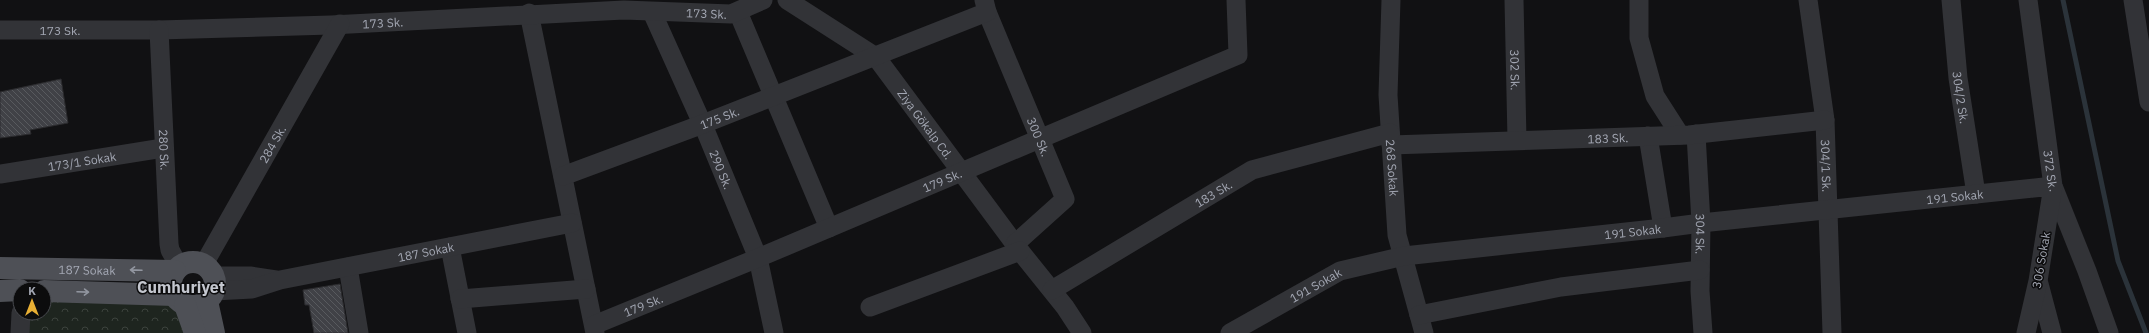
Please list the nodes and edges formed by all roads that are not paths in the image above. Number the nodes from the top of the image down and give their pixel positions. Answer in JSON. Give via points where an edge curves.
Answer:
{"nodes":[{"id":1,"x":763,"y":0,"type":"edge"},
{"id":2,"x":787,"y":0,"type":"edge"},
{"id":3,"x":1236,"y":0,"type":"edge"},
{"id":4,"x":1391,"y":0,"type":"edge"},
{"id":5,"x":1514,"y":0,"type":"edge"},
{"id":6,"x":1639,"y":0,"type":"edge"},
{"id":7,"x":1808,"y":0,"type":"edge"},
{"id":8,"x":1951,"y":0,"type":"edge"},
{"id":9,"x":2028,"y":0,"type":"edge"},
{"id":10,"x":2133,"y":0,"type":"edge"},
{"id":11,"x":986,"y":6,"type":"edge"},
{"id":12,"x":652,"y":12,"type":"junction"},
{"id":13,"x":738,"y":12,"type":"junction"},
{"id":14,"x":529,"y":13,"type":"junction"},
{"id":15,"x":340,"y":24,"type":"junction"},
{"id":16,"x":0,"y":30,"type":"edge"},
{"id":17,"x":159,"y":30,"type":"junction"},
{"id":18,"x":876,"y":57,"type":"junction"},
{"id":19,"x":774,"y":97,"type":"junction"},
{"id":20,"x":2149,"y":102,"type":"edge"},
{"id":21,"x":1825,"y":120,"type":"junction"},
{"id":22,"x":703,"y":124,"type":"junction"},
{"id":23,"x":1688,"y":134,"type":"junction"},
{"id":24,"x":1648,"y":136,"type":"junction"},
{"id":25,"x":1041,"y":138,"type":"junction"},
{"id":26,"x":1391,"y":139,"type":"junction"},
{"id":27,"x":1518,"y":140,"type":"junction"},
{"id":28,"x":163,"y":148,"type":"junction"},
{"id":29,"x":962,"y":171,"type":"junction"},
{"id":30,"x":0,"y":174,"type":"edge"},
{"id":31,"x":562,"y":176,"type":"junction"},
{"id":32,"x":2053,"y":186,"type":"junction"},
{"id":33,"x":1976,"y":194,"type":"junction"},
{"id":34,"x":1828,"y":211,"type":"junction"},
{"id":35,"x":572,"y":223,"type":"junction"},
{"id":36,"x":1701,"y":223,"type":"junction"},
{"id":37,"x":829,"y":228,"type":"junction"},
{"id":38,"x":1663,"y":228,"type":"junction"},
{"id":39,"x":450,"y":247,"type":"junction"},
{"id":40,"x":1018,"y":248,"type":"junction"},
{"id":41,"x":1404,"y":256,"type":"junction"},
{"id":42,"x":758,"y":258,"type":"junction"},
{"id":43,"x":10,"y":267,"type":"edge"},
{"id":44,"x":348,"y":267,"type":"junction"},
{"id":45,"x":177,"y":269,"type":"junction"},
{"id":46,"x":1700,"y":270,"type":"junction"},
{"id":47,"x":17,"y":281,"type":"edge"},
{"id":48,"x":2038,"y":281,"type":"junction"},
{"id":49,"x":210,"y":283,"type":"junction"},
{"id":50,"x":586,"y":289,"type":"junction"},
{"id":51,"x":12,"y":290,"type":"edge"},
{"id":52,"x":1052,"y":290,"type":"junction"},
{"id":53,"x":0,"y":291,"type":"edge"},
{"id":54,"x":52,"y":292,"type":"edge"},
{"id":55,"x":180,"y":300,"type":"junction"},
{"id":56,"x":460,"y":300,"type":"junction"},
{"id":57,"x":870,"y":307,"type":"dead end"},
{"id":58,"x":1419,"y":315,"type":"junction"},
{"id":59,"x":21,"y":321,"type":"edge"},
{"id":60,"x":594,"y":329,"type":"edge"},
{"id":61,"x":20,"y":333,"type":"edge"},
{"id":62,"x":195,"y":333,"type":"edge"},
{"id":63,"x":214,"y":333,"type":"edge"},
{"id":64,"x":359,"y":333,"type":"edge"},
{"id":65,"x":467,"y":333,"type":"edge"},
{"id":66,"x":774,"y":333,"type":"edge"},
{"id":67,"x":1082,"y":333,"type":"edge"},
{"id":68,"x":1230,"y":333,"type":"edge"},
{"id":69,"x":1424,"y":333,"type":"edge"},
{"id":70,"x":1703,"y":333,"type":"edge"},
{"id":71,"x":1832,"y":333,"type":"edge"},
{"id":72,"x":2026,"y":333,"type":"edge"},
{"id":73,"x":2052,"y":333,"type":"edge"},
{"id":74,"x":2109,"y":333,"type":"edge"}],
"edges":[{"from":1,"to":13,"type":"street","name":"173 Sk."},
{"from":2,"to":18,"type":"street","name":"Ziya Gökalp Cd."},
{"from":3,"to":25,"type":"street","name":"179 Sk.","via":[[1238,55]]},
{"from":4,"to":26,"type":"street","name":"268 Sokak","via":[[1388,95]]},
{"from":5,"to":27,"type":"street","name":"302 Sk."},
{"from":6,"to":23,"type":"street","name":"304 Sk.","via":[[1639,38],[1655,96]]},
{"from":7,"to":21,"type":"street","name":"304/1 Sk."},
{"from":8,"to":33,"type":"street","name":"304/2 Sk.","via":[[1958,78]]},
{"from":9,"to":32,"type":"street","name":"372 Sk."},
{"from":10,"to":20,"type":"street"},
{"from":11,"to":18,"type":"street"},
{"from":11,"to":25,"type":"street","name":"300 Sk."},
{"from":12,"to":13,"type":"street","name":"173 Sk."},
{"from":12,"to":14,"type":"street","name":"173 Sk.","via":[[624,10]]},
{"from":12,"to":22,"type":"street","name":"290 Sk."},
{"from":13,"to":19,"type":"street"},
{"from":14,"to":15,"type":"street","name":"173 Sk."},
{"from":14,"to":31,"type":"street"},
{"from":15,"to":17,"type":"street","name":"173 Sk."},
{"from":15,"to":49,"type":"street","name":"284 Sk."},
{"from":16,"to":17,"type":"street","name":"173 Sk."},
{"from":17,"to":28,"type":"street","name":"280 Sk."},
{"from":18,"to":19,"type":"street","name":"175 Sk."},
{"from":18,"to":29,"type":"street","name":"Ziya Gökalp Cd."},
{"from":19,"to":22,"type":"street","name":"175 Sk."},
{"from":19,"to":37,"type":"street"},
{"from":21,"to":23,"type":"street","name":"183 Sk."},
{"from":21,"to":34,"type":"street","name":"304/1 Sk."},
{"from":22,"to":31,"type":"street","name":"175 Sk."},
{"from":22,"to":42,"type":"street","name":"290 Sk."},
{"from":23,"to":24,"type":"street","name":"183 Sk."},
{"from":23,"to":36,"type":"street","name":"304 Sk."},
{"from":24,"to":27,"type":"street","name":"183 Sk."},
{"from":24,"to":38,"type":"street"},
{"from":25,"to":29,"type":"street","name":"179 Sk."},
{"from":25,"to":40,"type":"street","name":"300 Sk.","via":[[1065,199]]},
{"from":26,"to":27,"type":"street","name":"183 Sk."},
{"from":26,"to":41,"type":"street","name":"268 Sokak","via":[[1397,234]]},
{"from":26,"to":52,"type":"street","name":"183 Sk.","via":[[1252,170]]},
{"from":28,"to":30,"type":"street","name":"173/1 Sokak"},
{"from":28,"to":45,"type":"street","name":"280 Sk.","via":[[169,244]]},
{"from":29,"to":37,"type":"street","name":"179 Sk."},
{"from":29,"to":40,"type":"street","name":"Ziya Gökalp Cd."},
{"from":31,"to":35,"type":"street"},
{"from":32,"to":33,"type":"street","name":"191 Sokak"},
{"from":32,"to":48,"type":"street","name":"306 Sokak"},
{"from":32,"to":74,"type":"street","name":"372 Sk."},
{"from":33,"to":34,"type":"street","name":"191 Sokak"},
{"from":34,"to":36,"type":"street","name":"191 Sokak"},
{"from":34,"to":71,"type":"street","name":"304/1 Sk."},
{"from":35,"to":39,"type":"street","name":"187 Sokak"},
{"from":35,"to":50,"type":"street"},
{"from":36,"to":38,"type":"street","name":"191 Sokak"},
{"from":36,"to":46,"type":"street","name":"304 Sk."},
{"from":37,"to":42,"type":"street","name":"179 Sk."},
{"from":38,"to":41,"type":"street","name":"191 Sokak"},
{"from":39,"to":44,"type":"street","name":"187 Sokak"},
{"from":39,"to":56,"type":"street"},
{"from":40,"to":52,"type":"street","name":"Ziya Gökalp Cd."},
{"from":40,"to":57,"type":"street","name":"300 Sk."},
{"from":41,"to":58,"type":"street","name":"268 Sokak"},
{"from":41,"to":68,"type":"street","name":"191 Sokak","via":[[1340,271]]},
{"from":42,"to":60,"type":"street","name":"179 Sk."},
{"from":42,"to":66,"type":"street","name":"290 Sk."},
{"from":45,"to":43,"type":"main road","name":"187 Sokak","one_way":true},
{"from":43,"to":47,"type":"street"},
{"from":44,"to":49,"type":"street","name":"187 Sokak","via":[[280,280],[252,289]]},
{"from":44,"to":64,"type":"street"},
{"from":45,"to":49,"type":"main road","via":[[190,261]]},
{"from":45,"to":55,"type":"main road","via":[[171,279],[171,287]]},
{"from":46,"to":58,"type":"street","via":[[1561,287]]},
{"from":46,"to":70,"type":"street","name":"304 Sk."},
{"from":48,"to":72,"type":"street","name":"306 Sokak"},
{"from":48,"to":73,"type":"street"},
{"from":49,"to":55,"type":"main road","via":[[200,305]]},
{"from":49,"to":63,"type":"main road"},
{"from":50,"to":56,"type":"street"},
{"from":50,"to":60,"type":"street"},
{"from":51,"to":53,"type":"main road"},
{"from":52,"to":67,"type":"street","name":"Ziya Gökalp Cd."},
{"from":54,"to":55,"type":"main road","name":"187 Sokak","one_way":true},
{"from":55,"to":62,"type":"main road"},
{"from":56,"to":65,"type":"street"},
{"from":58,"to":69,"type":"street","name":"268 Sokak"},
{"from":59,"to":61,"type":"street"}]}
